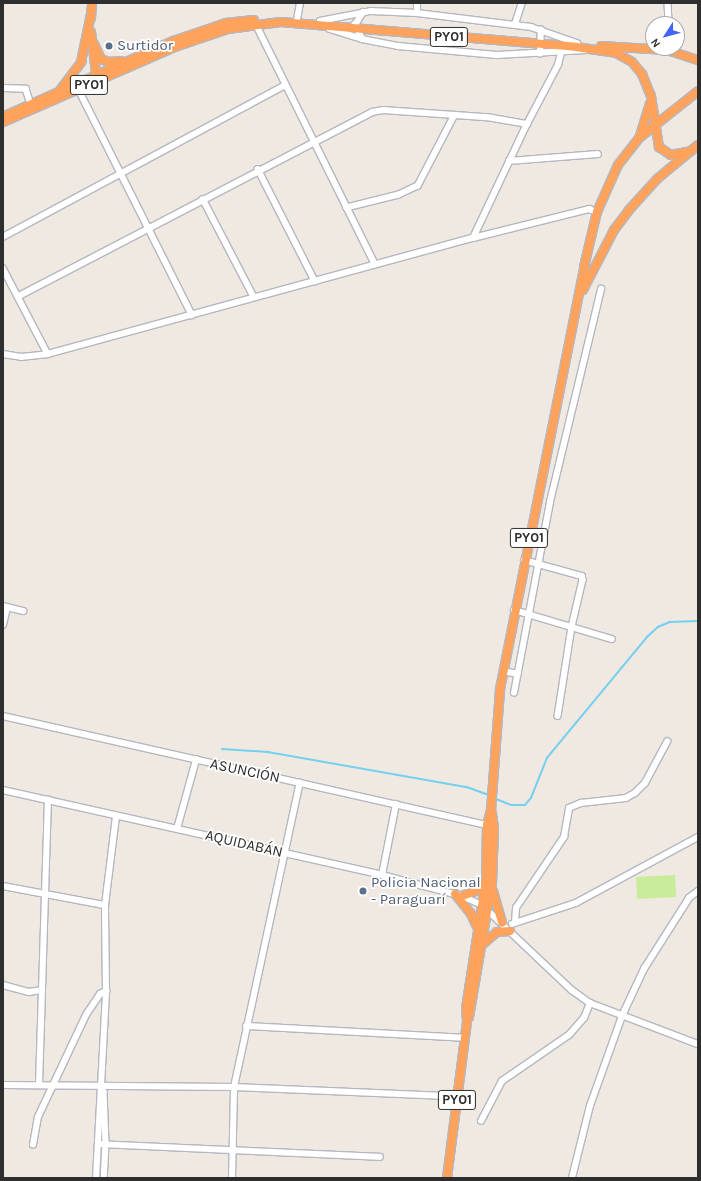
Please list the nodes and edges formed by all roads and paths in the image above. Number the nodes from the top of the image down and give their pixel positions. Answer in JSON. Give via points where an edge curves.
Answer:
{"nodes":[{"id":1,"x":92,"y":3,"type":"edge"},
{"id":2,"x":300,"y":3,"type":"edge"},
{"id":3,"x":417,"y":3,"type":"edge"},
{"id":4,"x":522,"y":3,"type":"edge"},
{"id":5,"x":668,"y":3,"type":"edge"},
{"id":6,"x":363,"y":12,"type":"junction"},
{"id":7,"x":416,"y":13,"type":"junction"},
{"id":8,"x":91,"y":14,"type":"junction"},
{"id":9,"x":669,"y":16,"type":"edge"},
{"id":10,"x":297,"y":20,"type":"junction"},
{"id":11,"x":320,"y":23,"type":"junction"},
{"id":12,"x":256,"y":24,"type":"junction"},
{"id":13,"x":515,"y":24,"type":"junction"},
{"id":14,"x":355,"y":27,"type":"junction"},
{"id":15,"x":542,"y":30,"type":"junction"},
{"id":16,"x":91,"y":39,"type":"junction"},
{"id":17,"x":362,"y":39,"type":"junction"},
{"id":18,"x":541,"y":42,"type":"junction"},
{"id":19,"x":576,"y":43,"type":"junction"},
{"id":20,"x":645,"y":48,"type":"edge"},
{"id":21,"x":591,"y":49,"type":"junction"},
{"id":22,"x":560,"y":53,"type":"junction"},
{"id":23,"x":685,"y":53,"type":"edge"},
{"id":24,"x":698,"y":53,"type":"edge"},
{"id":25,"x":540,"y":54,"type":"junction"},
{"id":26,"x":685,"y":54,"type":"edge"},
{"id":27,"x":133,"y":59,"type":"junction"},
{"id":28,"x":698,"y":60,"type":"edge"},
{"id":29,"x":117,"y":73,"type":"junction"},
{"id":30,"x":96,"y":74,"type":"junction"},
{"id":31,"x":286,"y":85,"type":"junction"},
{"id":32,"x":3,"y":88,"type":"edge"},
{"id":33,"x":79,"y":90,"type":"junction"},
{"id":34,"x":698,"y":91,"type":"edge"},
{"id":35,"x":57,"y":93,"type":"junction"},
{"id":36,"x":71,"y":93,"type":"junction"},
{"id":37,"x":651,"y":96,"type":"junction"},
{"id":38,"x":31,"y":104,"type":"junction"},
{"id":39,"x":455,"y":115,"type":"junction"},
{"id":40,"x":3,"y":116,"type":"edge"},
{"id":41,"x":3,"y":122,"type":"edge"},
{"id":42,"x":526,"y":124,"type":"junction"},
{"id":43,"x":654,"y":125,"type":"junction"},
{"id":44,"x":313,"y":140,"type":"junction"},
{"id":45,"x":637,"y":140,"type":"junction"},
{"id":46,"x":698,"y":145,"type":"edge"},
{"id":47,"x":691,"y":151,"type":"junction"},
{"id":48,"x":598,"y":154,"type":"dead end"},
{"id":49,"x":509,"y":161,"type":"junction"},
{"id":50,"x":258,"y":169,"type":"junction"},
{"id":51,"x":120,"y":172,"type":"junction"},
{"id":52,"x":202,"y":199,"type":"junction"},
{"id":53,"x":347,"y":208,"type":"junction"},
{"id":54,"x":597,"y":212,"type":"junction"},
{"id":55,"x":148,"y":228,"type":"junction"},
{"id":56,"x":3,"y":237,"type":"edge"},
{"id":57,"x":473,"y":238,"type":"junction"},
{"id":58,"x":375,"y":264,"type":"junction"},
{"id":59,"x":3,"y":268,"type":"edge"},
{"id":60,"x":315,"y":281,"type":"junction"},
{"id":61,"x":601,"y":289,"type":"dead end"},
{"id":62,"x":19,"y":296,"type":"junction"},
{"id":63,"x":254,"y":297,"type":"junction"},
{"id":64,"x":579,"y":298,"type":"junction"},
{"id":65,"x":192,"y":315,"type":"junction"},
{"id":66,"x":3,"y":354,"type":"edge"},
{"id":67,"x":48,"y":354,"type":"junction"},
{"id":68,"x":524,"y":560,"type":"junction"},
{"id":69,"x":537,"y":563,"type":"junction"},
{"id":70,"x":5,"y":606,"type":"edge"},
{"id":71,"x":23,"y":610,"type":"dead end"},
{"id":72,"x":514,"y":610,"type":"junction"},
{"id":73,"x":528,"y":614,"type":"junction"},
{"id":74,"x":3,"y":625,"type":"edge"},
{"id":75,"x":572,"y":627,"type":"junction"},
{"id":76,"x":612,"y":639,"type":"dead end"},
{"id":77,"x":503,"y":671,"type":"junction"},
{"id":78,"x":518,"y":674,"type":"junction"},
{"id":79,"x":514,"y":693,"type":"dead end"},
{"id":80,"x":3,"y":716,"type":"edge"},
{"id":81,"x":558,"y":716,"type":"dead end"},
{"id":82,"x":667,"y":742,"type":"dead end"},
{"id":83,"x":196,"y":760,"type":"junction"},
{"id":84,"x":300,"y":783,"type":"junction"},
{"id":85,"x":3,"y":790,"type":"edge"},
{"id":86,"x":48,"y":800,"type":"junction"},
{"id":87,"x":396,"y":804,"type":"junction"},
{"id":88,"x":491,"y":810,"type":"junction"},
{"id":89,"x":116,"y":817,"type":"junction"},
{"id":90,"x":487,"y":825,"type":"junction"},
{"id":91,"x":177,"y":829,"type":"junction"},
{"id":92,"x":698,"y":837,"type":"edge"},
{"id":93,"x":285,"y":853,"type":"junction"},
{"id":94,"x":382,"y":875,"type":"junction"},
{"id":95,"x":489,"y":882,"type":"junction"},
{"id":96,"x":3,"y":886,"type":"edge"},
{"id":97,"x":698,"y":892,"type":"edge"},
{"id":98,"x":45,"y":894,"type":"junction"},
{"id":99,"x":459,"y":894,"type":"junction"},
{"id":100,"x":105,"y":905,"type":"junction"},
{"id":101,"x":485,"y":907,"type":"junction"},
{"id":102,"x":515,"y":923,"type":"junction"},
{"id":103,"x":506,"y":926,"type":"junction"},
{"id":104,"x":478,"y":930,"type":"junction"},
{"id":105,"x":482,"y":947,"type":"junction"},
{"id":106,"x":3,"y":985,"type":"edge"},
{"id":107,"x":42,"y":990,"type":"junction"},
{"id":108,"x":106,"y":991,"type":"junction"},
{"id":109,"x":590,"y":1004,"type":"junction"},
{"id":110,"x":622,"y":1016,"type":"junction"},
{"id":111,"x":467,"y":1021,"type":"junction"},
{"id":112,"x":246,"y":1026,"type":"junction"},
{"id":113,"x":465,"y":1038,"type":"junction"},
{"id":114,"x":698,"y":1044,"type":"edge"},
{"id":115,"x":4,"y":1085,"type":"dead end"},
{"id":116,"x":39,"y":1085,"type":"junction"},
{"id":117,"x":53,"y":1086,"type":"junction"},
{"id":118,"x":102,"y":1087,"type":"junction"},
{"id":119,"x":234,"y":1087,"type":"junction"},
{"id":120,"x":447,"y":1096,"type":"dead end"},
{"id":121,"x":481,"y":1121,"type":"dead end"},
{"id":122,"x":98,"y":1144,"type":"junction"},
{"id":123,"x":106,"y":1144,"type":"junction"},
{"id":124,"x":33,"y":1145,"type":"dead end"},
{"id":125,"x":232,"y":1152,"type":"junction"},
{"id":126,"x":380,"y":1157,"type":"dead end"},
{"id":127,"x":96,"y":1178,"type":"edge"},
{"id":128,"x":104,"y":1178,"type":"edge"},
{"id":129,"x":232,"y":1178,"type":"edge"},
{"id":130,"x":447,"y":1178,"type":"edge"},
{"id":131,"x":572,"y":1178,"type":"edge"}],
"edges":[{"from":1,"to":8,"type":"highway"},
{"from":2,"to":10,"type":"street"},
{"from":3,"to":7,"type":"street"},
{"from":4,"to":13,"type":"street"},
{"from":5,"to":9,"type":"street"},
{"from":6,"to":7,"type":"street"},
{"from":6,"to":11,"type":"street"},
{"from":6,"to":14,"type":"street"},
{"from":7,"to":13,"type":"street"},
{"from":8,"to":16,"type":"highway"},
{"from":8,"to":35,"type":"highway","via":[[82,62],[71,79]]},
{"from":10,"to":11,"type":"highway","number":"PY01"},
{"from":10,"to":27,"type":"highway","number":"PY01","via":[[226,23],[173,41]]},
{"from":11,"to":12,"type":"highway","number":"PY01"},
{"from":11,"to":14,"type":"highway","number":"PY01"},
{"from":11,"to":17,"type":"street"},
{"from":12,"to":29,"type":"highway","number":"PY01","via":[[228,29],[175,46]]},
{"from":12,"to":31,"type":"street"},
{"from":13,"to":15,"type":"street"},
{"from":14,"to":17,"type":"street"},
{"from":14,"to":18,"type":"highway","number":"PY01"},
{"from":15,"to":18,"type":"street"},
{"from":15,"to":19,"type":"street"},
{"from":16,"to":27,"type":"highway","via":[[101,59],[114,62]]},
{"from":16,"to":30,"type":"highway"},
{"from":17,"to":25,"type":"street","via":[[398,46],[497,55]]},
{"from":18,"to":19,"type":"highway","number":"PY01"},
{"from":18,"to":21,"type":"highway","number":"PY01"},
{"from":18,"to":25,"type":"street"},
{"from":19,"to":20,"type":"highway","number":"PY01"},
{"from":21,"to":22,"type":"street"},
{"from":21,"to":37,"type":"highway","number":"PY01","via":[[616,53],[632,62],[642,74]]},
{"from":22,"to":25,"type":"street"},
{"from":22,"to":42,"type":"street","via":[[558,65]]},
{"from":23,"to":24,"type":"highway"},
{"from":26,"to":28,"type":"highway","number":"PY01"},
{"from":27,"to":30,"type":"highway","number":"PY01"},
{"from":29,"to":30,"type":"highway"},
{"from":29,"to":33,"type":"highway","number":"PY01"},
{"from":30,"to":35,"type":"highway","number":"PY01"},
{"from":30,"to":36,"type":"highway"},
{"from":31,"to":44,"type":"street"},
{"from":31,"to":51,"type":"street"},
{"from":32,"to":38,"type":"street","via":[[26,89]]},
{"from":33,"to":36,"type":"highway","number":"PY01"},
{"from":33,"to":51,"type":"street"},
{"from":34,"to":43,"type":"highway","number":"PY01"},
{"from":35,"to":38,"type":"highway","number":"PY01"},
{"from":36,"to":41,"type":"highway","number":"PY01"},
{"from":37,"to":43,"type":"highway","number":"PY01"},
{"from":37,"to":45,"type":"highway"},
{"from":38,"to":40,"type":"highway","number":"PY01"},
{"from":39,"to":42,"type":"street","via":[[487,117]]},
{"from":39,"to":44,"type":"street","via":[[383,110],[372,112]]},
{"from":39,"to":53,"type":"street","via":[[418,186],[400,195]]},
{"from":42,"to":49,"type":"street"},
{"from":43,"to":45,"type":"highway","number":"PY01"},
{"from":43,"to":47,"type":"highway","via":[[656,142],[670,156]]},
{"from":44,"to":50,"type":"street"},
{"from":44,"to":53,"type":"street"},
{"from":45,"to":54,"type":"highway","number":"PY01","via":[[607,185]]},
{"from":46,"to":47,"type":"highway","number":"PY01"},
{"from":47,"to":64,"type":"highway","number":"PY01","via":[[649,187],[614,230]]},
{"from":48,"to":49,"type":"street"},
{"from":49,"to":57,"type":"street"},
{"from":50,"to":52,"type":"street"},
{"from":50,"to":60,"type":"street"},
{"from":51,"to":55,"type":"street"},
{"from":51,"to":56,"type":"street"},
{"from":52,"to":55,"type":"street"},
{"from":52,"to":63,"type":"street"},
{"from":53,"to":58,"type":"street"},
{"from":54,"to":57,"type":"street","via":[[590,209]]},
{"from":54,"to":64,"type":"highway","number":"PY01"},
{"from":55,"to":62,"type":"street"},
{"from":55,"to":65,"type":"street"},
{"from":57,"to":58,"type":"street"},
{"from":58,"to":60,"type":"street"},
{"from":59,"to":62,"type":"street"},
{"from":60,"to":63,"type":"street"},
{"from":61,"to":69,"type":"street","via":[[585,348]]},
{"from":62,"to":67,"type":"street"},
{"from":63,"to":65,"type":"street"},
{"from":64,"to":68,"type":"highway","number":"PY01"},
{"from":65,"to":67,"type":"street"},
{"from":66,"to":67,"type":"street","via":[[34,357]]},
{"from":68,"to":69,"type":"street"},
{"from":68,"to":72,"type":"highway","number":"PY01"},
{"from":69,"to":73,"type":"street"},
{"from":69,"to":75,"type":"street","via":[[582,576]]},
{"from":70,"to":71,"type":"street"},
{"from":70,"to":74,"type":"street"},
{"from":72,"to":73,"type":"street"},
{"from":72,"to":77,"type":"highway","number":"PY01"},
{"from":73,"to":75,"type":"street"},
{"from":73,"to":78,"type":"street"},
{"from":75,"to":76,"type":"street"},
{"from":75,"to":81,"type":"street"},
{"from":77,"to":78,"type":"street"},
{"from":77,"to":88,"type":"highway","number":"PY01"},
{"from":78,"to":79,"type":"street"},
{"from":80,"to":83,"type":"street","name":"ASUNCIÓN"},
{"from":82,"to":102,"type":"street","via":[[645,783],[635,793],[626,798],[581,803],[569,808],[564,838],[516,908]]},
{"from":83,"to":84,"type":"street","name":"ASUNCIÓN"},
{"from":83,"to":91,"type":"street"},
{"from":84,"to":87,"type":"street","name":"ASUNCIÓN"},
{"from":84,"to":93,"type":"street"},
{"from":85,"to":86,"type":"street","name":"AQUIDABÁN"},
{"from":86,"to":89,"type":"street","name":"AQUIDABÁN"},
{"from":86,"to":98,"type":"street"},
{"from":87,"to":90,"type":"street","name":"ASUNCIÓN"},
{"from":87,"to":94,"type":"street"},
{"from":88,"to":90,"type":"highway","number":"PY01"},
{"from":88,"to":95,"type":"highway","number":"PY01","via":[[494,828]]},
{"from":89,"to":91,"type":"street","name":"AQUIDABÁN"},
{"from":89,"to":100,"type":"street"},
{"from":90,"to":95,"type":"highway","number":"PY01"},
{"from":91,"to":93,"type":"street","name":"AQUIDABÁN"},
{"from":92,"to":102,"type":"street","via":[[576,903]]},
{"from":93,"to":94,"type":"street","name":"AQUIDABÁN"},
{"from":93,"to":112,"type":"street"},
{"from":94,"to":99,"type":"street","name":"AQUIDABÁN"},
{"from":95,"to":99,"type":"highway","via":[[476,891]]},
{"from":95,"to":101,"type":"highway","number":"PY01"},
{"from":95,"to":103,"type":"highway"},
{"from":96,"to":98,"type":"street"},
{"from":97,"to":110,"type":"street","via":[[688,898],[644,969]]},
{"from":98,"to":100,"type":"street"},
{"from":98,"to":107,"type":"street"},
{"from":99,"to":101,"type":"street","name":"AQUIDABÁN"},
{"from":99,"to":104,"type":"highway","via":[[472,914]]},
{"from":100,"to":108,"type":"street"},
{"from":101,"to":103,"type":"street","name":"AQUIDABÁN"},
{"from":101,"to":104,"type":"highway","number":"PY01"},
{"from":101,"to":105,"type":"highway","number":"PY01"},
{"from":102,"to":103,"type":"street"},
{"from":103,"to":105,"type":"highway","via":[[496,932]]},
{"from":103,"to":109,"type":"street","name":"AQUIDABÁN"},
{"from":104,"to":111,"type":"highway","number":"PY01","via":[[466,1008]]},
{"from":105,"to":111,"type":"highway","number":"PY01","via":[[472,1010]]},
{"from":106,"to":107,"type":"street","via":[[29,992]]},
{"from":107,"to":116,"type":"street"},
{"from":108,"to":117,"type":"street","via":[[100,994],[86,1015]]},
{"from":108,"to":118,"type":"street"},
{"from":109,"to":110,"type":"street","name":"AQUIDABÁN"},
{"from":109,"to":121,"type":"street","via":[[584,1018],[569,1035],[502,1081]]},
{"from":110,"to":114,"type":"street","name":"AQUIDABÁN"},
{"from":110,"to":131,"type":"street","via":[[590,1106]]},
{"from":111,"to":113,"type":"highway","number":"PY01"},
{"from":112,"to":113,"type":"street"},
{"from":112,"to":119,"type":"street"},
{"from":113,"to":130,"type":"highway","number":"PY01"},
{"from":115,"to":116,"type":"street"},
{"from":116,"to":117,"type":"street"},
{"from":117,"to":118,"type":"street"},
{"from":117,"to":124,"type":"street","via":[[38,1117]]},
{"from":118,"to":119,"type":"street"},
{"from":118,"to":122,"type":"street","via":[[99,1092]]},
{"from":118,"to":123,"type":"street"},
{"from":119,"to":120,"type":"street"},
{"from":119,"to":125,"type":"street"},
{"from":122,"to":123,"type":"street"},
{"from":122,"to":127,"type":"street"},
{"from":123,"to":125,"type":"street"},
{"from":123,"to":128,"type":"street"},
{"from":125,"to":126,"type":"street"},
{"from":125,"to":129,"type":"street"}]}
